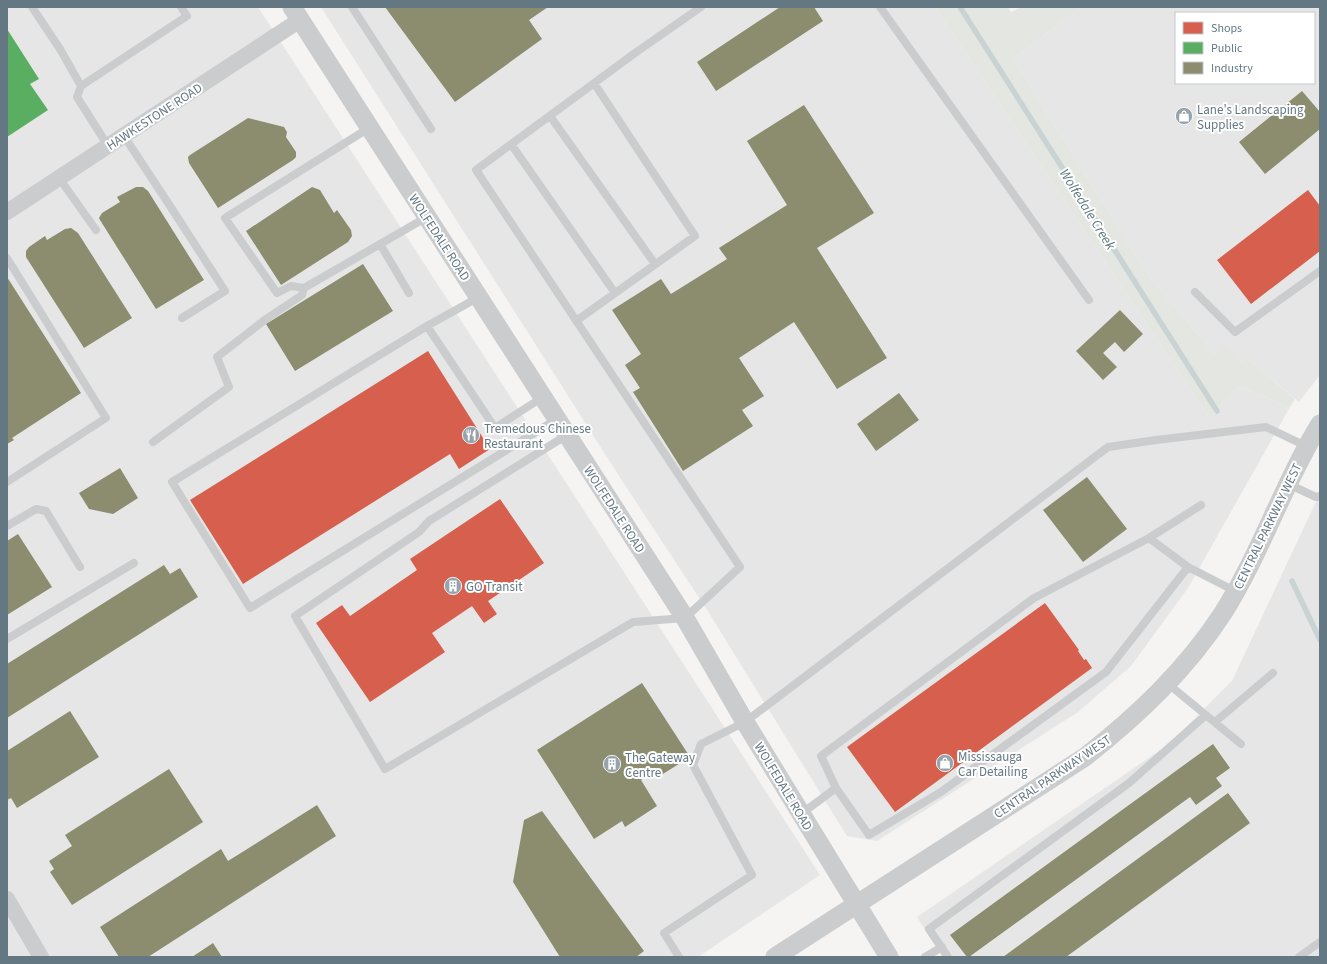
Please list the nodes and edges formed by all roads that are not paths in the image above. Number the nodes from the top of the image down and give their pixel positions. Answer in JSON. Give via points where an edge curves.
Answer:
{"nodes":[{"id":1,"x":32,"y":7,"type":"edge"},
{"id":2,"x":181,"y":7,"type":"edge"},
{"id":3,"x":352,"y":7,"type":"edge"},
{"id":4,"x":701,"y":7,"type":"edge"},
{"id":5,"x":880,"y":7,"type":"edge"},
{"id":6,"x":296,"y":14,"type":"edge"},
{"id":7,"x":594,"y":83,"type":"junction"},
{"id":8,"x":81,"y":86,"type":"junction"},
{"id":9,"x":550,"y":116,"type":"junction"},
{"id":10,"x":369,"y":128,"type":"junction"},
{"id":11,"x":431,"y":129,"type":"dead end"},
{"id":12,"x":124,"y":136,"type":"junction"},
{"id":13,"x":512,"y":144,"type":"junction"},
{"id":14,"x":108,"y":146,"type":"junction"},
{"id":15,"x":59,"y":178,"type":"junction"},
{"id":16,"x":7,"y":212,"type":"edge"},
{"id":17,"x":427,"y":217,"type":"junction"},
{"id":18,"x":96,"y":230,"type":"dead end"},
{"id":19,"x":380,"y":244,"type":"junction"},
{"id":20,"x":7,"y":258,"type":"edge"},
{"id":21,"x":655,"y":264,"type":"junction"},
{"id":22,"x":1320,"y":271,"type":"edge"},
{"id":23,"x":304,"y":288,"type":"junction"},
{"id":24,"x":1195,"y":292,"type":"dead end"},
{"id":25,"x":409,"y":293,"type":"dead end"},
{"id":26,"x":615,"y":293,"type":"junction"},
{"id":27,"x":479,"y":297,"type":"junction"},
{"id":28,"x":1089,"y":300,"type":"dead end"},
{"id":29,"x":182,"y":318,"type":"dead end"},
{"id":30,"x":576,"y":321,"type":"junction"},
{"id":31,"x":427,"y":326,"type":"junction"},
{"id":32,"x":543,"y":397,"type":"junction"},
{"id":33,"x":557,"y":419,"type":"junction"},
{"id":34,"x":1320,"y":424,"type":"edge"},
{"id":35,"x":568,"y":435,"type":"junction"},
{"id":36,"x":153,"y":442,"type":"dead end"},
{"id":37,"x":1306,"y":446,"type":"junction"},
{"id":38,"x":7,"y":482,"type":"edge"},
{"id":39,"x":1288,"y":484,"type":"junction"},
{"id":40,"x":1320,"y":496,"type":"edge"},
{"id":41,"x":1201,"y":505,"type":"dead end"},
{"id":42,"x":7,"y":526,"type":"edge"},
{"id":43,"x":1149,"y":538,"type":"junction"},
{"id":44,"x":134,"y":563,"type":"dead end"},
{"id":45,"x":1188,"y":567,"type":"junction"},
{"id":46,"x":80,"y":568,"type":"dead end"},
{"id":47,"x":1235,"y":591,"type":"junction"},
{"id":48,"x":685,"y":618,"type":"junction"},
{"id":49,"x":7,"y":640,"type":"edge"},
{"id":50,"x":1273,"y":673,"type":"dead end"},
{"id":51,"x":1167,"y":684,"type":"junction"},
{"id":52,"x":1206,"y":715,"type":"junction"},
{"id":53,"x":745,"y":722,"type":"junction"},
{"id":54,"x":1215,"y":722,"type":"junction"},
{"id":55,"x":1241,"y":744,"type":"dead end"},
{"id":56,"x":836,"y":788,"type":"junction"},
{"id":57,"x":801,"y":814,"type":"junction"},
{"id":58,"x":7,"y":899,"type":"edge"},
{"id":59,"x":857,"y":905,"type":"junction"},
{"id":60,"x":1320,"y":942,"type":"edge"},
{"id":61,"x":942,"y":947,"type":"junction"},
{"id":62,"x":40,"y":957,"type":"edge"},
{"id":63,"x":679,"y":957,"type":"edge"},
{"id":64,"x":775,"y":957,"type":"edge"},
{"id":65,"x":889,"y":957,"type":"edge"},
{"id":66,"x":925,"y":957,"type":"edge"},
{"id":67,"x":948,"y":957,"type":"edge"},
{"id":68,"x":1299,"y":957,"type":"edge"}],
"edges":[{"from":1,"to":8,"type":"lane"},
{"from":2,"to":8,"type":"lane","via":[[187,16]]},
{"from":3,"to":11,"type":"lane"},
{"from":4,"to":7,"type":"lane"},
{"from":5,"to":28,"type":"lane"},
{"from":6,"to":10,"type":"street","name":"WOLFEDALE ROAD"},
{"from":6,"to":12,"type":"street","name":"HAWKESTONE ROAD"},
{"from":7,"to":9,"type":"lane"},
{"from":7,"to":21,"type":"lane","via":[[694,236]]},
{"from":8,"to":14,"type":"lane","via":[[77,97]]},
{"from":9,"to":13,"type":"lane"},
{"from":9,"to":21,"type":"lane"},
{"from":10,"to":17,"type":"street","name":"WOLFEDALE ROAD"},
{"from":10,"to":23,"type":"lane","via":[[225,218],[277,293],[291,286]]},
{"from":12,"to":14,"type":"street","name":"HAWKESTONE ROAD"},
{"from":12,"to":29,"type":"lane","via":[[225,291]]},
{"from":13,"to":26,"type":"lane"},
{"from":13,"to":30,"type":"lane","via":[[476,170]]},
{"from":14,"to":15,"type":"street","name":"HAWKESTONE ROAD"},
{"from":15,"to":16,"type":"street","name":"HAWKESTONE ROAD"},
{"from":15,"to":18,"type":"lane"},
{"from":17,"to":19,"type":"lane"},
{"from":17,"to":27,"type":"street","name":"WOLFEDALE ROAD"},
{"from":19,"to":23,"type":"lane"},
{"from":19,"to":25,"type":"lane"},
{"from":20,"to":38,"type":"lane","via":[[106,418]]},
{"from":21,"to":26,"type":"lane"},
{"from":22,"to":24,"type":"lane","via":[[1235,332]]},
{"from":23,"to":36,"type":"lane","via":[[302,295],[217,357],[229,387]]},
{"from":26,"to":30,"type":"lane"},
{"from":27,"to":31,"type":"lane"},
{"from":27,"to":32,"type":"street","name":"WOLFEDALE ROAD"},
{"from":30,"to":48,"type":"lane","via":[[740,567]]},
{"from":31,"to":32,"type":"lane","via":[[495,428]]},
{"from":31,"to":33,"type":"lane","via":[[172,482],[250,608]]},
{"from":32,"to":33,"type":"street","name":"WOLFEDALE ROAD"},
{"from":33,"to":35,"type":"street","name":"WOLFEDALE ROAD"},
{"from":34,"to":37,"type":"street","name":"CENTRAL PARKWAY WEST"},
{"from":35,"to":48,"type":"street","name":"WOLFEDALE ROAD"},
{"from":35,"to":48,"type":"lane","via":[[429,521],[419,532],[295,616],[385,769],[633,622]]},
{"from":37,"to":39,"type":"street","name":"CENTRAL PARKWAY WEST"},
{"from":37,"to":53,"type":"lane","via":[[1266,427],[1108,447]]},
{"from":39,"to":40,"type":"lane","via":[[1316,497]]},
{"from":39,"to":47,"type":"street","name":"CENTRAL PARKWAY WEST"},
{"from":41,"to":43,"type":"lane"},
{"from":42,"to":46,"type":"lane","via":[[36,509],[46,511]]},
{"from":43,"to":45,"type":"lane"},
{"from":43,"to":56,"type":"lane","via":[[1034,598],[821,756]]},
{"from":44,"to":49,"type":"lane"},
{"from":45,"to":47,"type":"lane"},
{"from":45,"to":56,"type":"lane","via":[[1106,672],[941,792],[869,835]]},
{"from":47,"to":51,"type":"street","name":"CENTRAL PARKWAY WEST","via":[[1223,613]]},
{"from":48,"to":53,"type":"street","name":"WOLFEDALE ROAD"},
{"from":50,"to":54,"type":"lane"},
{"from":51,"to":52,"type":"lane"},
{"from":51,"to":59,"type":"street","name":"CENTRAL PARKWAY WEST","via":[[1120,729],[1085,757]]},
{"from":52,"to":54,"type":"lane"},
{"from":52,"to":61,"type":"lane","via":[[1129,783],[929,929]]},
{"from":53,"to":57,"type":"street","name":"WOLFEDALE ROAD"},
{"from":53,"to":63,"type":"lane","via":[[702,744],[693,765],[752,875],[664,933]]},
{"from":54,"to":55,"type":"lane"},
{"from":56,"to":57,"type":"lane"},
{"from":57,"to":59,"type":"street","name":"WOLFEDALE ROAD"},
{"from":58,"to":62,"type":"street"},
{"from":59,"to":64,"type":"street","name":"CENTRAL PARKWAY WEST"},
{"from":59,"to":65,"type":"street","name":"WOLFEDALE ROAD"},
{"from":60,"to":68,"type":"lane"},
{"from":61,"to":66,"type":"lane"},
{"from":61,"to":67,"type":"lane"}]}
